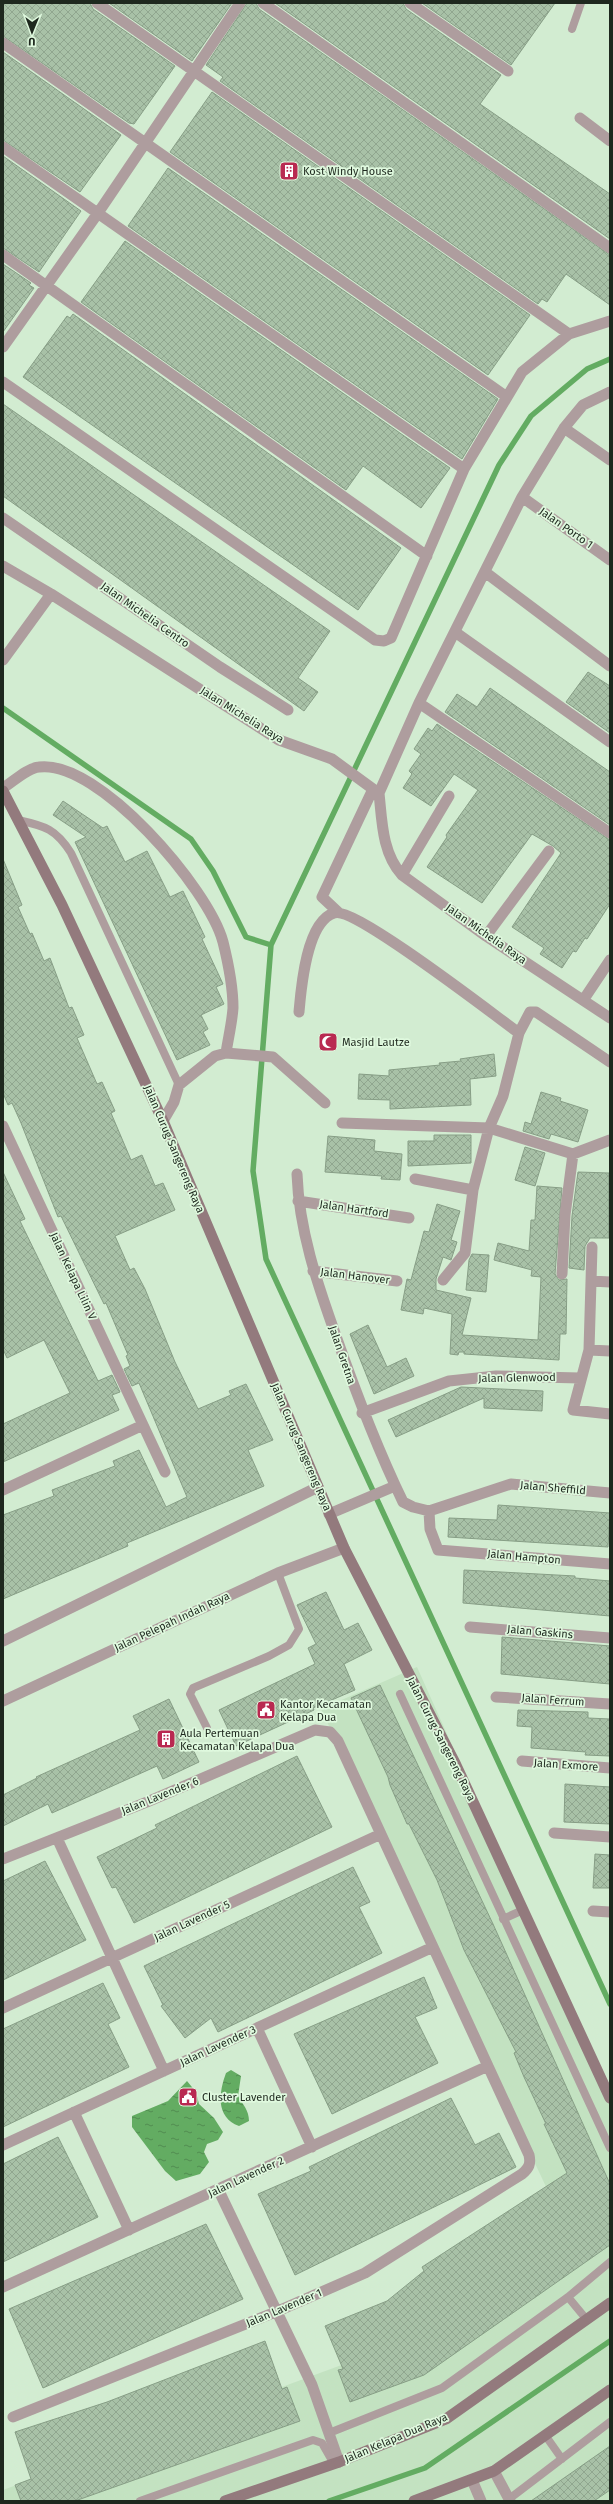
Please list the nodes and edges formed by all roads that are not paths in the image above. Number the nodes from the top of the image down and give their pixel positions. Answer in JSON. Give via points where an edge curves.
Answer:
{"nodes":[{"id":1,"x":97,"y":3,"type":"edge"},
{"id":2,"x":240,"y":3,"type":"edge"},
{"id":3,"x":263,"y":3,"type":"edge"},
{"id":4,"x":410,"y":3,"type":"edge"},
{"id":5,"x":581,"y":3,"type":"edge"},
{"id":6,"x":572,"y":29,"type":"dead end"},
{"id":7,"x":3,"y":44,"type":"edge"},
{"id":8,"x":194,"y":71,"type":"junction"},
{"id":9,"x":508,"y":71,"type":"dead end"},
{"id":10,"x":580,"y":118,"type":"dead end"},
{"id":11,"x":610,"y":141,"type":"edge"},
{"id":12,"x":146,"y":142,"type":"junction"},
{"id":13,"x":3,"y":147,"type":"edge"},
{"id":14,"x":98,"y":213,"type":"junction"},
{"id":15,"x":610,"y":248,"type":"edge"},
{"id":16,"x":3,"y":255,"type":"edge"},
{"id":17,"x":47,"y":286,"type":"junction"},
{"id":18,"x":610,"y":321,"type":"edge"},
{"id":19,"x":569,"y":334,"type":"junction"},
{"id":20,"x":3,"y":347,"type":"edge"},
{"id":21,"x":3,"y":382,"type":"edge"},
{"id":22,"x":610,"y":392,"type":"edge"},
{"id":23,"x":507,"y":397,"type":"junction"},
{"id":24,"x":564,"y":428,"type":"junction"},
{"id":25,"x":610,"y":460,"type":"edge"},
{"id":26,"x":464,"y":469,"type":"junction"},
{"id":27,"x":522,"y":498,"type":"junction"},
{"id":28,"x":3,"y":518,"type":"edge"},
{"id":29,"x":427,"y":556,"type":"junction"},
{"id":30,"x":610,"y":560,"type":"edge"},
{"id":31,"x":3,"y":566,"type":"edge"},
{"id":32,"x":485,"y":572,"type":"junction"},
{"id":33,"x":51,"y":594,"type":"junction"},
{"id":34,"x":455,"y":632,"type":"junction"},
{"id":35,"x":3,"y":660,"type":"edge"},
{"id":36,"x":610,"y":666,"type":"edge"},
{"id":37,"x":419,"y":703,"type":"junction"},
{"id":38,"x":288,"y":710,"type":"dead end"},
{"id":39,"x":610,"y":742,"type":"edge"},
{"id":40,"x":3,"y":789,"type":"edge"},
{"id":41,"x":373,"y":789,"type":"junction"},
{"id":42,"x":449,"y":796,"type":"dead end"},
{"id":43,"x":18,"y":820,"type":"junction"},
{"id":44,"x":610,"y":833,"type":"edge"},
{"id":45,"x":549,"y":850,"type":"dead end"},
{"id":46,"x":402,"y":875,"type":"junction"},
{"id":47,"x":338,"y":912,"type":"junction"},
{"id":48,"x":486,"y":936,"type":"junction"},
{"id":49,"x":610,"y":960,"type":"edge"},
{"id":50,"x":584,"y":999,"type":"junction"},
{"id":51,"x":299,"y":1012,"type":"dead end"},
{"id":52,"x":610,"y":1018,"type":"edge"},
{"id":53,"x":519,"y":1033,"type":"junction"},
{"id":54,"x":226,"y":1053,"type":"junction"},
{"id":55,"x":610,"y":1062,"type":"edge"},
{"id":56,"x":179,"y":1085,"type":"junction"},
{"id":57,"x":325,"y":1103,"type":"dead end"},
{"id":58,"x":163,"y":1121,"type":"junction"},
{"id":59,"x":342,"y":1123,"type":"dead end"},
{"id":60,"x":3,"y":1126,"type":"edge"},
{"id":61,"x":489,"y":1128,"type":"junction"},
{"id":62,"x":610,"y":1140,"type":"edge"},
{"id":63,"x":573,"y":1154,"type":"junction"},
{"id":64,"x":297,"y":1174,"type":"dead end"},
{"id":65,"x":415,"y":1179,"type":"dead end"},
{"id":66,"x":473,"y":1190,"type":"junction"},
{"id":67,"x":298,"y":1201,"type":"junction"},
{"id":68,"x":409,"y":1218,"type":"dead end"},
{"id":69,"x":592,"y":1247,"type":"dead end"},
{"id":70,"x":313,"y":1271,"type":"junction"},
{"id":71,"x":562,"y":1274,"type":"dead end"},
{"id":72,"x":443,"y":1280,"type":"dead end"},
{"id":73,"x":397,"y":1281,"type":"dead end"},
{"id":74,"x":592,"y":1281,"type":"junction"},
{"id":75,"x":610,"y":1282,"type":"edge"},
{"id":76,"x":589,"y":1350,"type":"junction"},
{"id":77,"x":610,"y":1351,"type":"edge"},
{"id":78,"x":580,"y":1378,"type":"junction"},
{"id":79,"x":362,"y":1412,"type":"junction"},
{"id":80,"x":610,"y":1414,"type":"edge"},
{"id":81,"x":143,"y":1425,"type":"junction"},
{"id":82,"x":165,"y":1472,"type":"dead end"},
{"id":83,"x":395,"y":1486,"type":"junction"},
{"id":84,"x":318,"y":1487,"type":"junction"},
{"id":85,"x":3,"y":1490,"type":"edge"},
{"id":86,"x":610,"y":1493,"type":"edge"},
{"id":87,"x":430,"y":1511,"type":"junction"},
{"id":88,"x":329,"y":1514,"type":"junction"},
{"id":89,"x":344,"y":1548,"type":"junction"},
{"id":90,"x":610,"y":1564,"type":"edge"},
{"id":91,"x":278,"y":1573,"type":"junction"},
{"id":92,"x":470,"y":1627,"type":"dead end"},
{"id":93,"x":610,"y":1638,"type":"edge"},
{"id":94,"x":3,"y":1641,"type":"edge"},
{"id":95,"x":400,"y":1694,"type":"dead end"},
{"id":96,"x":496,"y":1696,"type":"dead end"},
{"id":97,"x":3,"y":1701,"type":"edge"},
{"id":98,"x":610,"y":1704,"type":"edge"},
{"id":99,"x":207,"y":1728,"type":"dead end"},
{"id":100,"x":522,"y":1761,"type":"dead end"},
{"id":101,"x":610,"y":1768,"type":"edge"},
{"id":102,"x":381,"y":1834,"type":"junction"},
{"id":103,"x":554,"y":1834,"type":"dead end"},
{"id":104,"x":610,"y":1837,"type":"edge"},
{"id":105,"x":57,"y":1838,"type":"junction"},
{"id":106,"x":3,"y":1859,"type":"edge"},
{"id":107,"x":523,"y":1910,"type":"junction"},
{"id":108,"x":594,"y":1911,"type":"dead end"},
{"id":109,"x":610,"y":1912,"type":"edge"},
{"id":110,"x":503,"y":1919,"type":"junction"},
{"id":111,"x":433,"y":1947,"type":"junction"},
{"id":112,"x":112,"y":1958,"type":"junction"},
{"id":113,"x":3,"y":2008,"type":"edge"},
{"id":114,"x":257,"y":2028,"type":"junction"},
{"id":115,"x":488,"y":2066,"type":"junction"},
{"id":116,"x":164,"y":2071,"type":"junction"},
{"id":117,"x":610,"y":2098,"type":"edge"},
{"id":118,"x":74,"y":2112,"type":"junction"},
{"id":119,"x":3,"y":2145,"type":"edge"},
{"id":120,"x":312,"y":2146,"type":"junction"},
{"id":121,"x":610,"y":2148,"type":"edge"},
{"id":122,"x":218,"y":2190,"type":"junction"},
{"id":123,"x":129,"y":2230,"type":"junction"},
{"id":124,"x":610,"y":2262,"type":"edge"},
{"id":125,"x":3,"y":2287,"type":"edge"},
{"id":126,"x":568,"y":2297,"type":"junction"},
{"id":127,"x":610,"y":2303,"type":"edge"},
{"id":128,"x":278,"y":2311,"type":"junction"},
{"id":129,"x":587,"y":2320,"type":"junction"},
{"id":130,"x":610,"y":2390,"type":"edge"},
{"id":131,"x":12,"y":2417,"type":"dead end"},
{"id":132,"x":610,"y":2422,"type":"edge"},
{"id":133,"x":329,"y":2433,"type":"junction"},
{"id":134,"x":545,"y":2435,"type":"junction"},
{"id":135,"x":562,"y":2459,"type":"junction"},
{"id":136,"x":337,"y":2463,"type":"junction"},
{"id":137,"x":494,"y":2471,"type":"junction"},
{"id":138,"x":472,"y":2480,"type":"junction"},
{"id":139,"x":510,"y":2500,"type":"edge"},
{"id":140,"x":140,"y":2501,"type":"edge"},
{"id":141,"x":225,"y":2501,"type":"edge"},
{"id":142,"x":414,"y":2501,"type":"edge"},
{"id":143,"x":481,"y":2501,"type":"edge"}],
"edges":[{"from":1,"to":8,"type":"street"},
{"from":2,"to":8,"type":"street"},
{"from":3,"to":15,"type":"street"},
{"from":4,"to":9,"type":"street"},
{"from":5,"to":6,"type":"lane"},
{"from":7,"to":12,"type":"street"},
{"from":8,"to":12,"type":"street"},
{"from":8,"to":19,"type":"street"},
{"from":10,"to":11,"type":"street"},
{"from":12,"to":14,"type":"street"},
{"from":12,"to":23,"type":"street"},
{"from":13,"to":14,"type":"street"},
{"from":14,"to":17,"type":"street"},
{"from":14,"to":26,"type":"street"},
{"from":16,"to":17,"type":"street"},
{"from":17,"to":20,"type":"street"},
{"from":17,"to":29,"type":"street"},
{"from":18,"to":19,"type":"street"},
{"from":19,"to":23,"type":"street","via":[[522,372]]},
{"from":21,"to":29,"type":"street","via":[[375,640],[384,642],[391,638]]},
{"from":22,"to":24,"type":"street","via":[[583,405]]},
{"from":23,"to":26,"type":"street"},
{"from":24,"to":25,"type":"street"},
{"from":24,"to":27,"type":"street"},
{"from":26,"to":29,"type":"street"},
{"from":27,"to":30,"type":"street","name":"Jalan Porto 1"},
{"from":27,"to":32,"type":"street"},
{"from":28,"to":38,"type":"street","name":"Jalan Michelia Centro","via":[[220,667]]},
{"from":31,"to":33,"type":"street","name":"Jalan Michelia Raya"},
{"from":32,"to":34,"type":"street"},
{"from":32,"to":36,"type":"street"},
{"from":33,"to":35,"type":"street"},
{"from":33,"to":41,"type":"street","name":"Jalan Michelia Raya","via":[[279,740],[332,759]]},
{"from":34,"to":37,"type":"street"},
{"from":34,"to":39,"type":"street"},
{"from":37,"to":41,"type":"street"},
{"from":37,"to":44,"type":"street"},
{"from":40,"to":43,"type":"main road","name":"Jalan Curug Sangereng Raya"},
{"from":40,"to":54,"type":"street","via":[[38,767],[51,767],[81,778],[148,829],[176,862],[207,909],[223,941],[233,1008]]},
{"from":41,"to":46,"type":"street","name":"Jalan Michelia Raya","via":[[386,849],[392,864]]},
{"from":41,"to":47,"type":"street","via":[[322,897]]},
{"from":42,"to":46,"type":"street"},
{"from":43,"to":56,"type":"lane","via":[[40,825],[60,836],[71,853]]},
{"from":43,"to":58,"type":"main road","name":"Jalan Curug Sangereng Raya","via":[[62,905]]},
{"from":45,"to":48,"type":"street"},
{"from":46,"to":48,"type":"street","name":"Jalan Michelia Raya"},
{"from":47,"to":51,"type":"street","via":[[325,918],[313,937],[302,974]]},
{"from":47,"to":53,"type":"street","via":[[380,933]]},
{"from":48,"to":50,"type":"street","name":"Jalan Michelia Raya"},
{"from":49,"to":50,"type":"street"},
{"from":50,"to":52,"type":"street","name":"Jalan Michelia Raya"},
{"from":53,"to":55,"type":"street","via":[[530,1012],[536,1012]]},
{"from":53,"to":61,"type":"street","via":[[503,1096]]},
{"from":54,"to":56,"type":"street","via":[[215,1056]]},
{"from":54,"to":57,"type":"street","via":[[273,1057]]},
{"from":56,"to":58,"type":"street","via":[[174,1102]]},
{"from":58,"to":84,"type":"main road","name":"Jalan Curug Sangereng Raya"},
{"from":59,"to":61,"type":"street"},
{"from":60,"to":81,"type":"street","name":"Jalan Kelapa Lilin V"},
{"from":61,"to":63,"type":"street"},
{"from":61,"to":66,"type":"street"},
{"from":62,"to":63,"type":"street"},
{"from":63,"to":71,"type":"street","via":[[565,1216]]},
{"from":64,"to":67,"type":"street","name":"Jalan Gretna"},
{"from":65,"to":66,"type":"street"},
{"from":66,"to":72,"type":"street","via":[[465,1253]]},
{"from":67,"to":68,"type":"street","name":"Jalan Hartford"},
{"from":67,"to":70,"type":"street","name":"Jalan Gretna"},
{"from":69,"to":74,"type":"street"},
{"from":70,"to":73,"type":"street","name":"Jalan Hanover"},
{"from":70,"to":79,"type":"street","name":"Jalan Gretna"},
{"from":74,"to":75,"type":"street"},
{"from":74,"to":76,"type":"street"},
{"from":76,"to":77,"type":"street"},
{"from":76,"to":78,"type":"street"},
{"from":78,"to":79,"type":"street","name":"Jalan Glenwood","via":[[496,1376],[449,1381]]},
{"from":78,"to":80,"type":"street","via":[[573,1410]]},
{"from":79,"to":83,"type":"street","name":"Jalan Gretna"},
{"from":81,"to":82,"type":"street","name":"Jalan Kelapa Lilin V"},
{"from":81,"to":85,"type":"street"},
{"from":83,"to":87,"type":"street","name":"Jalan Gretna","via":[[403,1502],[412,1508]]},
{"from":83,"to":88,"type":"street"},
{"from":84,"to":88,"type":"main road","name":"Jalan Curug Sangereng Raya"},
{"from":84,"to":94,"type":"street"},
{"from":86,"to":87,"type":"street","name":"Jalan Sheffild","via":[[511,1484]]},
{"from":87,"to":90,"type":"street","name":"Jalan Hampton","via":[[430,1529],[438,1550]]},
{"from":88,"to":89,"type":"main road","name":"Jalan Curug Sangereng Raya"},
{"from":89,"to":91,"type":"street","name":"Jalan Pelepah Indah Raya"},
{"from":89,"to":107,"type":"main road","name":"Jalan Curug Sangereng Raya","via":[[454,1763]]},
{"from":91,"to":97,"type":"street","name":"Jalan Pelepah Indah Raya"},
{"from":91,"to":99,"type":"lane","via":[[299,1629],[289,1645],[193,1688],[190,1694]]},
{"from":92,"to":93,"type":"street","name":"Jalan Gaskins"},
{"from":95,"to":110,"type":"lane"},
{"from":96,"to":98,"type":"street","name":"Jalan Ferrum"},
{"from":100,"to":101,"type":"street","name":"Jalan Exmore"},
{"from":102,"to":105,"type":"street","name":"Jalan Lavender 6","via":[[338,1742],[330,1732],[315,1730]]},
{"from":102,"to":111,"type":"street"},
{"from":102,"to":112,"type":"street","name":"Jalan Lavender 5"},
{"from":103,"to":104,"type":"street"},
{"from":105,"to":106,"type":"street","name":"Jalan Lavender 6"},
{"from":105,"to":112,"type":"street"},
{"from":107,"to":110,"type":"lane"},
{"from":107,"to":117,"type":"main road","name":"Jalan Curug Sangereng Raya"},
{"from":108,"to":109,"type":"street"},
{"from":110,"to":121,"type":"lane"},
{"from":111,"to":114,"type":"street","name":"Jalan Lavender 3"},
{"from":111,"to":115,"type":"street"},
{"from":112,"to":113,"type":"street","name":"Jalan Lavender 5"},
{"from":112,"to":116,"type":"street"},
{"from":114,"to":116,"type":"street","name":"Jalan Lavender 3"},
{"from":114,"to":120,"type":"street"},
{"from":115,"to":120,"type":"street","name":"Jalan Lavender 2"},
{"from":115,"to":128,"type":"street","name":"Jalan Lavender 1","via":[[530,2158],[528,2169],[365,2273]]},
{"from":116,"to":118,"type":"street","name":"Jalan Lavender 3"},
{"from":118,"to":119,"type":"street","name":"Jalan Lavender 3"},
{"from":118,"to":123,"type":"street"},
{"from":120,"to":122,"type":"street","name":"Jalan Lavender 2"},
{"from":122,"to":123,"type":"street","name":"Jalan Lavender 2"},
{"from":122,"to":128,"type":"street"},
{"from":123,"to":125,"type":"street","name":"Jalan Lavender 2"},
{"from":124,"to":126,"type":"lane"},
{"from":126,"to":129,"type":"lane"},
{"from":126,"to":133,"type":"lane","via":[[442,2388]]},
{"from":127,"to":129,"type":"main road","name":"Jalan Kelapa Dua Raya"},
{"from":128,"to":131,"type":"street","name":"Jalan Lavender 1"},
{"from":128,"to":133,"type":"street","via":[[312,2385]]},
{"from":129,"to":136,"type":"main road","name":"Jalan Kelapa Dua Raya","via":[[446,2419]]},
{"from":130,"to":134,"type":"main road"},
{"from":132,"to":135,"type":"lane"},
{"from":133,"to":136,"type":"street"},
{"from":134,"to":135,"type":"lane"},
{"from":134,"to":137,"type":"main road"},
{"from":135,"to":139,"type":"lane"},
{"from":136,"to":140,"type":"lane","via":[[322,2443],[313,2440]]},
{"from":136,"to":141,"type":"main road","name":"Jalan Kelapa Dua Raya"},
{"from":137,"to":138,"type":"main road"},
{"from":137,"to":139,"type":"street"},
{"from":138,"to":142,"type":"main road"},
{"from":138,"to":143,"type":"street"}]}
